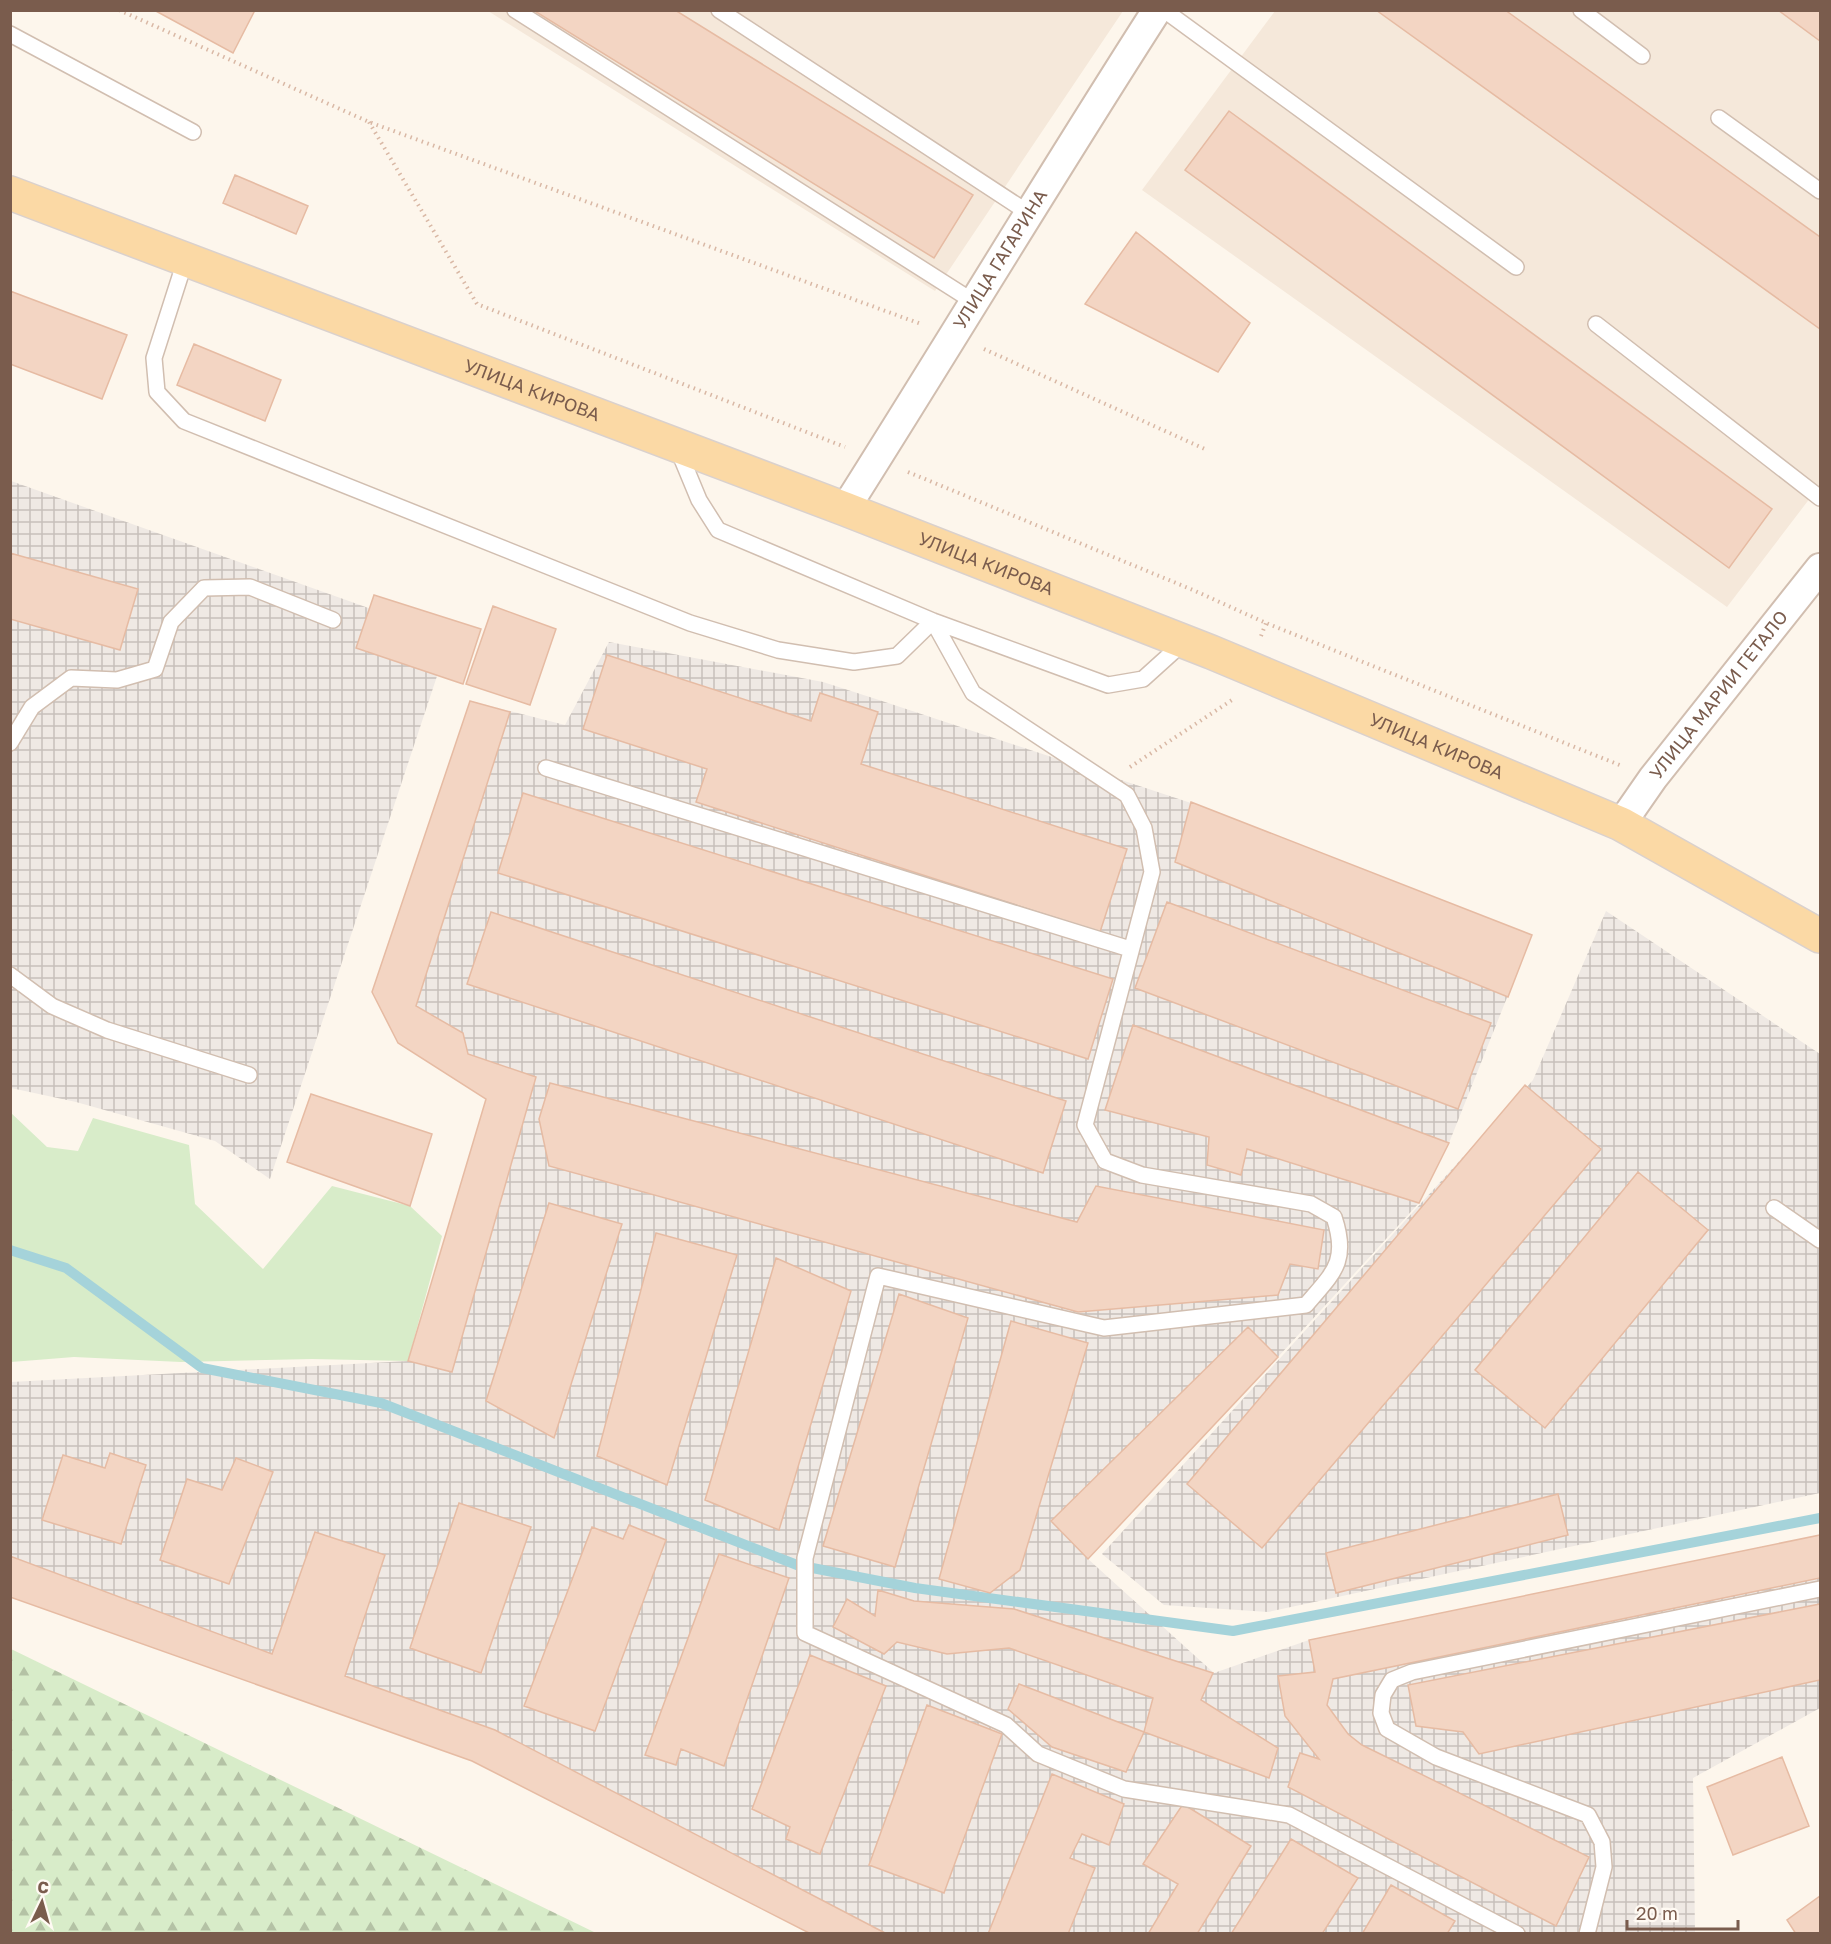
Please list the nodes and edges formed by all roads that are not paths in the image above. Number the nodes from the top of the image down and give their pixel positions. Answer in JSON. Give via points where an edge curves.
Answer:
{"nodes":[{"id":1,"x":515,"y":10,"type":"edge"},
{"id":2,"x":719,"y":10,"type":"edge"},
{"id":3,"x":1157,"y":10,"type":"edge"},
{"id":4,"x":1164,"y":10,"type":"edge"},
{"id":5,"x":1581,"y":10,"type":"edge"},
{"id":6,"x":10,"y":34,"type":"edge"},
{"id":7,"x":1642,"y":56,"type":"dead end"},
{"id":8,"x":1719,"y":118,"type":"dead end"},
{"id":9,"x":193,"y":132,"type":"dead end"},
{"id":10,"x":10,"y":174,"type":"edge"},
{"id":11,"x":1821,"y":191,"type":"edge"},
{"id":12,"x":10,"y":193,"type":"edge"},
{"id":13,"x":1027,"y":212,"type":"junction"},
{"id":14,"x":130,"y":240,"type":"junction"},
{"id":15,"x":185,"y":261,"type":"junction"},
{"id":16,"x":1516,"y":267,"type":"dead end"},
{"id":17,"x":974,"y":302,"type":"junction"},
{"id":18,"x":1596,"y":324,"type":"dead end"},
{"id":19,"x":677,"y":447,"type":"junction"},
{"id":20,"x":1821,"y":498,"type":"edge"},
{"id":21,"x":846,"y":509,"type":"junction"},
{"id":22,"x":1821,"y":568,"type":"edge"},
{"id":23,"x":333,"y":620,"type":"dead end"},
{"id":24,"x":933,"y":621,"type":"junction"},
{"id":25,"x":1184,"y":642,"type":"junction"},
{"id":26,"x":10,"y":743,"type":"edge"},
{"id":27,"x":546,"y":768,"type":"dead end"},
{"id":28,"x":1621,"y":824,"type":"junction"},
{"id":29,"x":1821,"y":936,"type":"edge"},
{"id":30,"x":1130,"y":949,"type":"junction"},
{"id":31,"x":10,"y":975,"type":"edge"},
{"id":32,"x":249,"y":1075,"type":"dead end"},
{"id":33,"x":1774,"y":1208,"type":"dead end"},
{"id":34,"x":1821,"y":1240,"type":"edge"},
{"id":35,"x":1821,"y":1589,"type":"edge"},
{"id":36,"x":1517,"y":1934,"type":"edge"},
{"id":37,"x":1587,"y":1934,"type":"edge"}],
"edges":[{"from":1,"to":17,"type":"lane"},
{"from":2,"to":13,"type":"lane"},
{"from":3,"to":13,"type":"street","name":"УЛИЦА ГАГАРИНА"},
{"from":4,"to":16,"type":"lane"},
{"from":5,"to":7,"type":"lane"},
{"from":6,"to":9,"type":"lane"},
{"from":8,"to":11,"type":"lane"},
{"from":10,"to":14,"type":"main road","name":"УЛИЦА КИРОВА"},
{"from":12,"to":14,"type":"main road","name":"УЛИЦА КИРОВА"},
{"from":13,"to":17,"type":"street","name":"УЛИЦА ГАГАРИНА"},
{"from":14,"to":15,"type":"main road","name":"УЛИЦА КИРОВА"},
{"from":15,"to":19,"type":"main road","name":"УЛИЦА КИРОВА"},
{"from":15,"to":24,"type":"lane","via":[[154,358],[157,392],[184,422],[690,623],[778,651],[854,662],[897,656]]},
{"from":17,"to":21,"type":"street","name":"УЛИЦА ГАГАРИНА"},
{"from":18,"to":20,"type":"lane"},
{"from":19,"to":21,"type":"main road","name":"УЛИЦА КИРОВА"},
{"from":19,"to":24,"type":"lane","via":[[699,500],[718,530]]},
{"from":21,"to":25,"type":"main road","name":"УЛИЦА КИРОВА"},
{"from":22,"to":28,"type":"street","name":"УЛИЦА МАРИИ ГЕТАЛО","via":[[1653,778]]},
{"from":23,"to":26,"type":"lane","via":[[250,587],[204,588],[171,622],[155,669],[117,680],[71,678],[32,707]]},
{"from":24,"to":25,"type":"lane","via":[[1108,685],[1143,679]]},
{"from":24,"to":30,"type":"lane","via":[[973,693],[1127,795],[1144,828],[1152,872]]},
{"from":25,"to":28,"type":"main road","name":"УЛИЦА КИРОВА"},
{"from":27,"to":30,"type":"lane"},
{"from":28,"to":29,"type":"main road","name":"УЛИЦА КИРОВА"},
{"from":30,"to":36,"type":"lane","via":[[1084,1125],[1105,1161],[1142,1175],[1311,1204],[1334,1217],[1341,1239],[1335,1271],[1306,1305],[1104,1328],[878,1276],[805,1558],[805,1633],[1006,1725],[1038,1754],[1124,1789],[1289,1815]]},
{"from":31,"to":32,"type":"lane","via":[[51,1006],[108,1030]]},
{"from":33,"to":34,"type":"lane"},
{"from":35,"to":37,"type":"lane","via":[[1412,1672],[1392,1680],[1383,1695],[1381,1713],[1387,1729],[1436,1757],[1588,1815],[1602,1842],[1604,1867]]}]}
